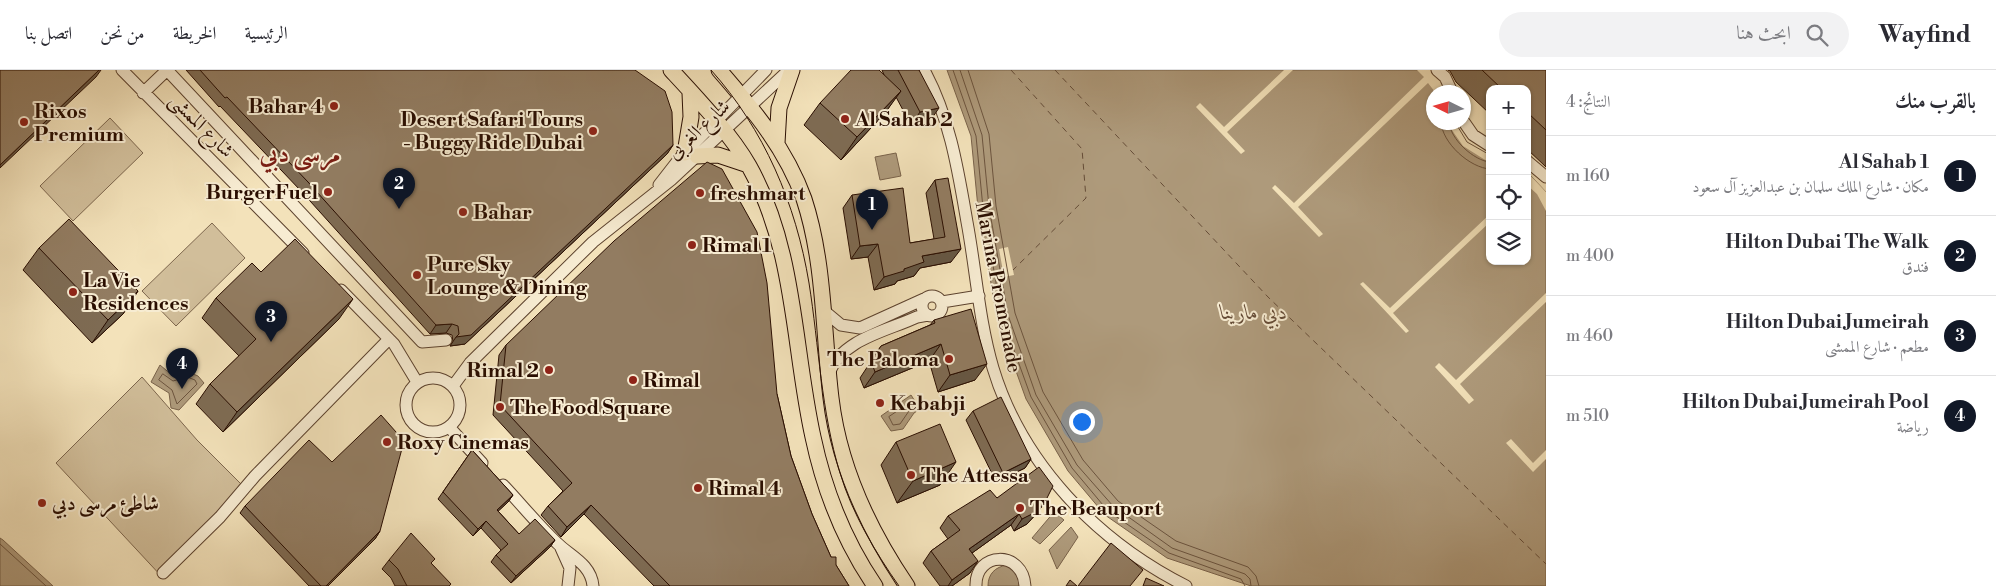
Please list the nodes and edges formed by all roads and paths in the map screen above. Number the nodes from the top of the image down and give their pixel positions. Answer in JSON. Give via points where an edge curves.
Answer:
{"nodes":[{"id":1,"x":122,"y":70,"type":"edge"},
{"id":2,"x":167,"y":70,"type":"edge"},
{"id":3,"x":671,"y":70,"type":"edge"},
{"id":4,"x":718,"y":70,"type":"edge"},
{"id":5,"x":766,"y":70,"type":"edge"},
{"id":6,"x":791,"y":70,"type":"edge"},
{"id":7,"x":924,"y":70,"type":"edge"},
{"id":8,"x":1437,"y":70,"type":"edge"},
{"id":9,"x":1449,"y":85,"type":"edge"},
{"id":10,"x":144,"y":93,"type":"junction"},
{"id":11,"x":690,"y":93,"type":"junction"},
{"id":12,"x":745,"y":101,"type":"junction"},
{"id":13,"x":720,"y":127,"type":"junction"},
{"id":14,"x":1470,"y":130,"type":"edge"},
{"id":15,"x":777,"y":143,"type":"junction"},
{"id":16,"x":1486,"y":143,"type":"edge"},
{"id":17,"x":691,"y":154,"type":"junction"},
{"id":18,"x":1531,"y":164,"type":"edge"},
{"id":19,"x":749,"y":166,"type":"junction"},
{"id":20,"x":1546,"y":177,"type":"edge"},
{"id":21,"x":312,"y":261,"type":"edge"},
{"id":22,"x":333,"y":282,"type":"edge"},
{"id":23,"x":979,"y":296,"type":"junction"},
{"id":24,"x":924,"y":299,"type":"junction"},
{"id":25,"x":942,"y":302,"type":"junction"},
{"id":26,"x":823,"y":310,"type":"junction"},
{"id":27,"x":928,"y":315,"type":"junction"},
{"id":28,"x":389,"y":339,"type":"junction"},
{"id":29,"x":446,"y":340,"type":"dead end"},
{"id":30,"x":828,"y":374,"type":"junction"},
{"id":31,"x":417,"y":382,"type":"junction"},
{"id":32,"x":453,"y":386,"type":"junction"},
{"id":33,"x":449,"y":427,"type":"junction"},
{"id":34,"x":558,"y":545,"type":"junction"},
{"id":35,"x":163,"y":573,"type":"dead end"},
{"id":36,"x":869,"y":584,"type":"edge"},
{"id":37,"x":973,"y":584,"type":"edge"},
{"id":38,"x":568,"y":586,"type":"edge"},
{"id":39,"x":593,"y":586,"type":"edge"},
{"id":40,"x":908,"y":586,"type":"edge"},
{"id":41,"x":1025,"y":586,"type":"edge"},
{"id":42,"x":1186,"y":586,"type":"edge"}],
"edges":[{"from":1,"to":10,"type":"street","name":"شارع الممشى"},
{"from":2,"to":10,"type":"street"},
{"from":2,"to":29,"type":"street","via":[[422,342]]},
{"from":3,"to":11,"type":"main road"},
{"from":4,"to":12,"type":"main road"},
{"from":5,"to":12,"type":"street","name":"شارع الغربى"},
{"from":6,"to":12,"type":"street","name":"شارع الغربى"},
{"from":6,"to":15,"type":"main road","via":[[779,108]]},
{"from":7,"to":23,"type":"street","name":"Marina Promenade","via":[[944,114],[954,148]]},
{"from":8,"to":9,"type":"street"},
{"from":10,"to":21,"type":"street","name":"شارع الممشى"},
{"from":11,"to":13,"type":"main road"},
{"from":11,"to":17,"type":"main road"},
{"from":12,"to":13,"type":"street","name":"شارع الغربى"},
{"from":12,"to":15,"type":"main road"},
{"from":13,"to":17,"type":"street","name":"شارع الغربى"},
{"from":13,"to":19,"type":"main road"},
{"from":14,"to":16,"type":"street"},
{"from":15,"to":26,"type":"main road","via":[[795,178],[810,221]]},
{"from":17,"to":19,"type":"main road","via":[[734,158]]},
{"from":17,"to":32,"type":"street","name":"شارع الغربى","via":[[666,174],[654,192],[593,242],[470,363]]},
{"from":18,"to":20,"type":"street"},
{"from":19,"to":36,"type":"main road","via":[[769,211],[786,268],[809,417],[823,476]]},
{"from":22,"to":28,"type":"street"},
{"from":23,"to":25,"type":"street"},
{"from":23,"to":42,"type":"street","name":"Marina Promenade","via":[[986,344],[1000,390],[1033,454],[1063,492],[1114,540],[1151,567]]},
{"from":24,"to":25,"type":"street","via":[[934,295]]},
{"from":24,"to":26,"type":"street","via":[[860,328],[841,325]]},
{"from":24,"to":27,"type":"street","via":[[922,306]]},
{"from":25,"to":27,"type":"street","via":[[939,313]]},
{"from":26,"to":30,"type":"main road"},
{"from":27,"to":30,"type":"street","via":[[849,346],[836,358]]},
{"from":28,"to":31,"type":"street"},
{"from":28,"to":35,"type":"street"},
{"from":30,"to":40,"type":"main road","via":[[836,427],[851,479],[873,530]]},
{"from":31,"to":32,"type":"street","via":[[436,378]]},
{"from":31,"to":33,"type":"street","via":[[406,400],[412,422],[425,431]]},
{"from":32,"to":33,"type":"street","via":[[460,403],[456,420]]},
{"from":33,"to":34,"type":"street"},
{"from":34,"to":38,"type":"street","via":[[570,568]]},
{"from":34,"to":39,"type":"street","via":[[580,561],[589,572]]},
{"from":37,"to":41,"type":"street","via":[[983,566],[997,559],[1018,567]]}]}
